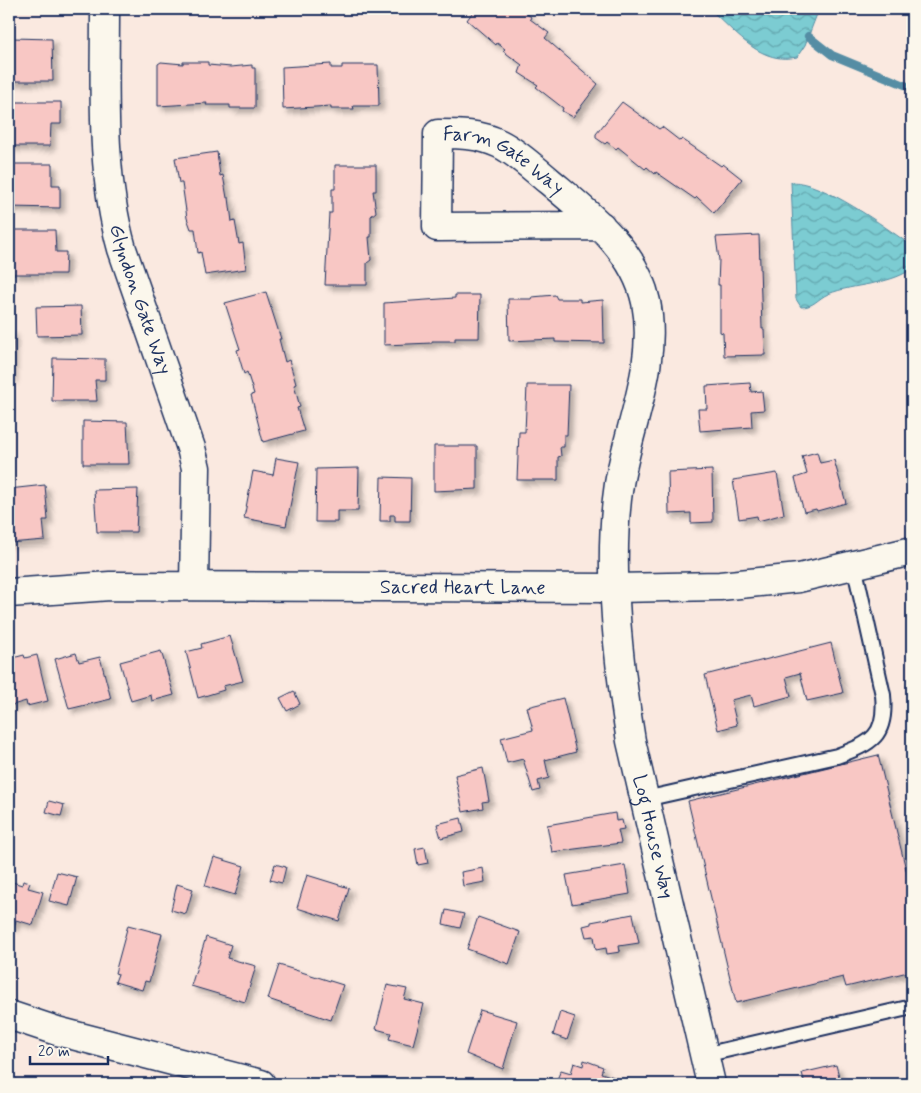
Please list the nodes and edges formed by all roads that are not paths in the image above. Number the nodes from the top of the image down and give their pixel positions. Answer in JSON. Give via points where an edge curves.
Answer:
{"nodes":[{"id":1,"x":105,"y":9,"type":"edge"},
{"id":2,"x":601,"y":226,"type":"junction"},
{"id":3,"x":912,"y":551,"type":"edge"},
{"id":4,"x":854,"y":565,"type":"junction"},
{"id":5,"x":194,"y":585,"type":"junction"},
{"id":6,"x":616,"y":588,"type":"junction"},
{"id":7,"x":9,"y":593,"type":"edge"},
{"id":8,"x":645,"y":799,"type":"junction"},
{"id":9,"x":912,"y":1008,"type":"edge"},
{"id":10,"x":9,"y":1015,"type":"edge"},
{"id":11,"x":704,"y":1056,"type":"junction"},
{"id":12,"x":261,"y":1084,"type":"edge"},
{"id":13,"x":711,"y":1084,"type":"edge"}],
"edges":[{"from":1,"to":5,"type":"street","name":"Glyndon Gate Way","via":[[108,183],[122,249],[196,468]]},
{"from":2,"to":2,"type":"street","name":"Farm Gate Way","via":[[501,144],[468,134],[438,134],[437,227]]},
{"from":2,"to":6,"type":"street","name":"Farm Gate Way","via":[[638,276],[646,301],[650,334],[646,369],[619,484]]},
{"from":3,"to":4,"type":"street","name":"Sacred Heart Lane"},
{"from":4,"to":6,"type":"street","name":"Sacred Heart Lane","via":[[789,579],[720,586]]},
{"from":4,"to":8,"type":"lane","via":[[884,696],[885,717],[875,737],[837,756]]},
{"from":5,"to":6,"type":"street","name":"Sacred Heart Lane"},
{"from":5,"to":7,"type":"street","name":"Sacred Heart Lane","via":[[110,586]]},
{"from":6,"to":8,"type":"street","name":"Log House Way","via":[[624,694]]},
{"from":8,"to":11,"type":"street","name":"Log House Way"},
{"from":9,"to":11,"type":"lane"},
{"from":10,"to":12,"type":"street"},
{"from":11,"to":13,"type":"street","name":"Log House Way"}]}
